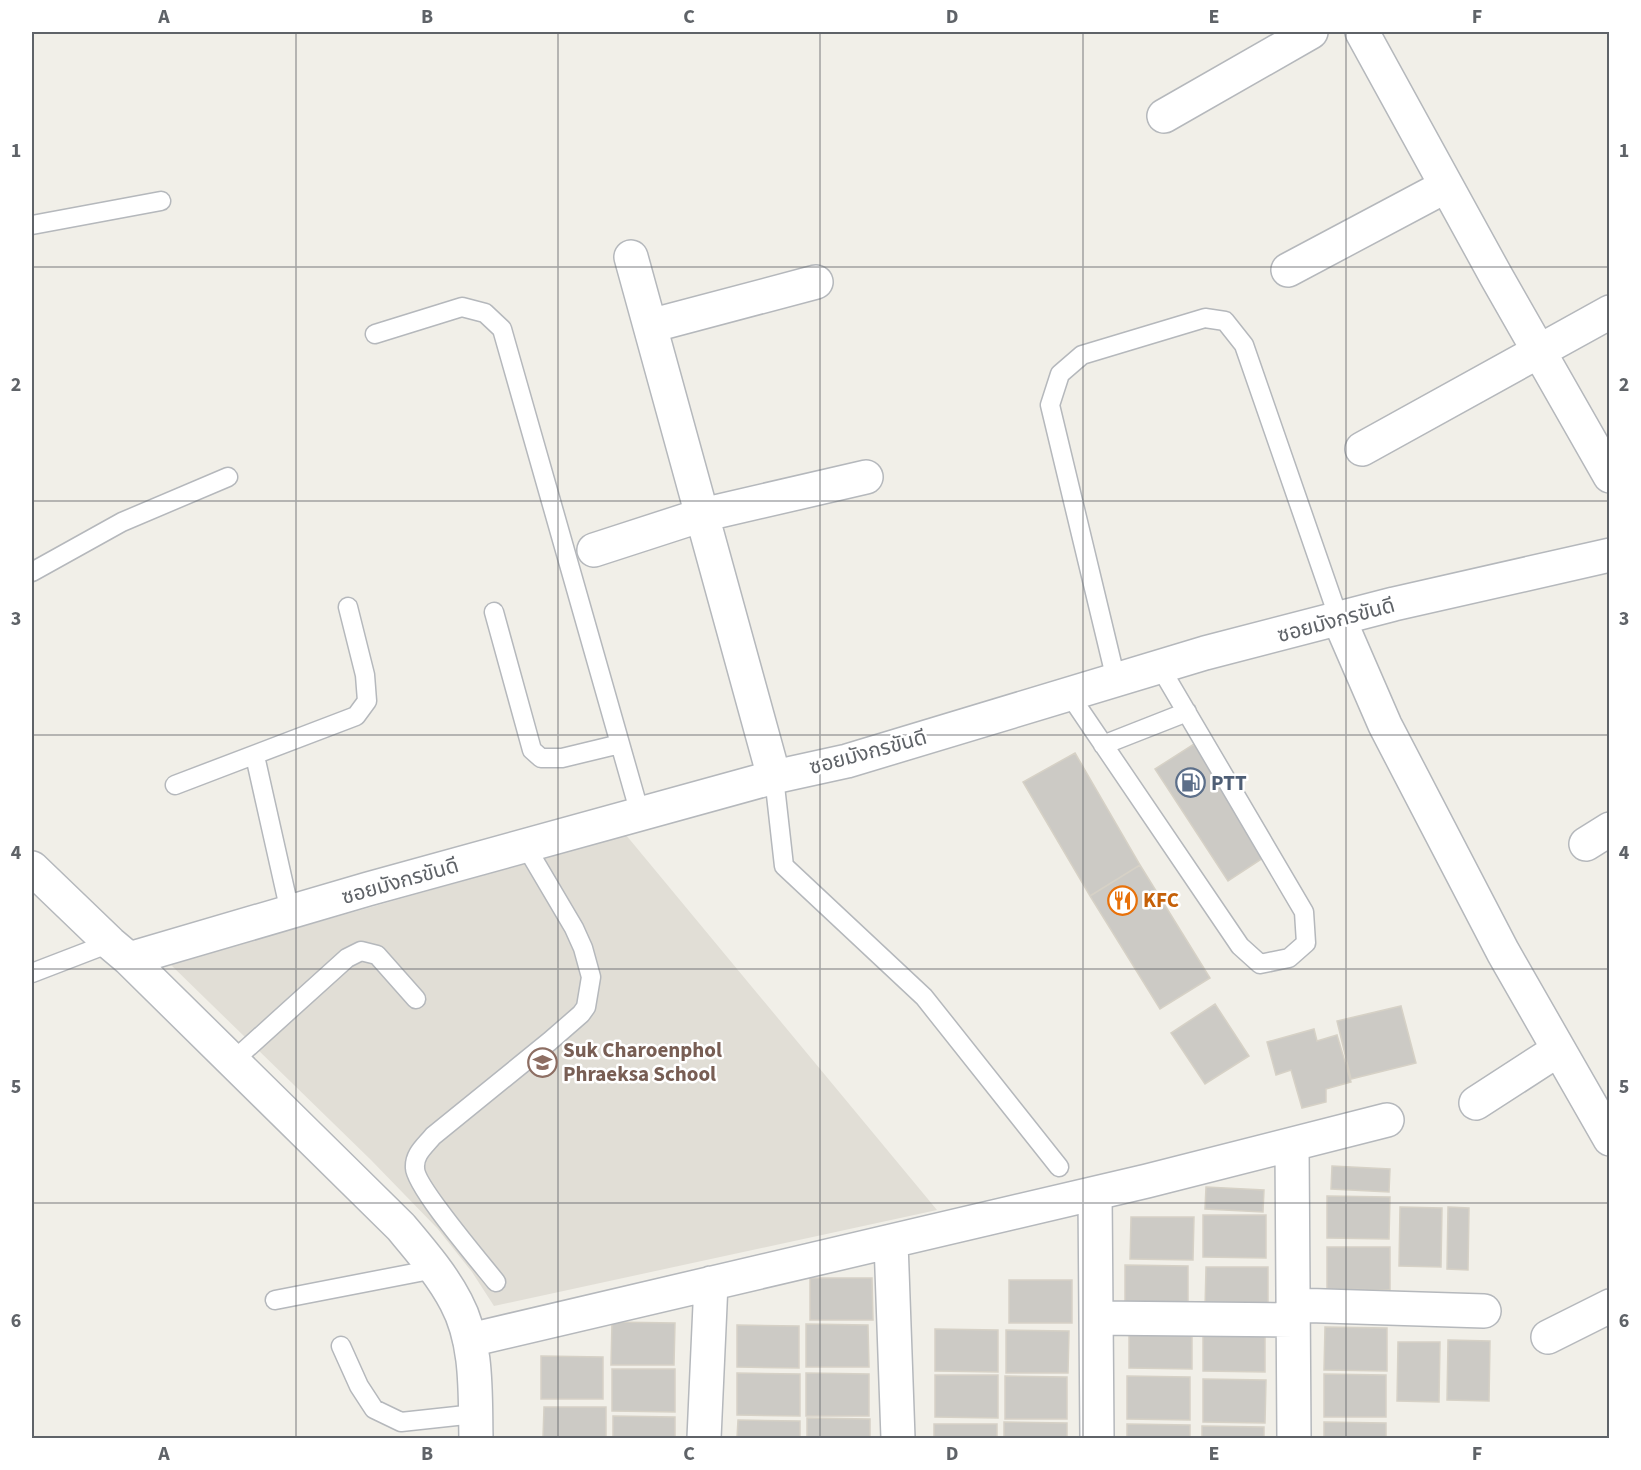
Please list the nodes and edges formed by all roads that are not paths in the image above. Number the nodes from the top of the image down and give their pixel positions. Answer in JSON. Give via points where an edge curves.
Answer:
{"nodes":[{"id":1,"x":1311,"y":32,"type":"edge"},
{"id":2,"x":1362,"y":32,"type":"edge"},
{"id":3,"x":1164,"y":116,"type":"dead end"},
{"id":4,"x":1446,"y":186,"type":"junction"},
{"id":5,"x":161,"y":201,"type":"dead end"},
{"id":6,"x":32,"y":225,"type":"edge"},
{"id":7,"x":631,"y":257,"type":"dead end"},
{"id":8,"x":1288,"y":270,"type":"dead end"},
{"id":9,"x":816,"y":282,"type":"dead end"},
{"id":10,"x":1610,"y":312,"type":"edge"},
{"id":11,"x":650,"y":326,"type":"junction"},
{"id":12,"x":375,"y":334,"type":"dead end"},
{"id":13,"x":1539,"y":352,"type":"junction"},
{"id":14,"x":1362,"y":449,"type":"dead end"},
{"id":15,"x":1610,"y":476,"type":"edge"},
{"id":16,"x":228,"y":477,"type":"dead end"},
{"id":17,"x":866,"y":477,"type":"dead end"},
{"id":18,"x":702,"y":515,"type":"junction"},
{"id":19,"x":594,"y":550,"type":"dead end"},
{"id":20,"x":1610,"y":555,"type":"edge"},
{"id":21,"x":32,"y":572,"type":"edge"},
{"id":22,"x":348,"y":606,"type":"dead end"},
{"id":23,"x":494,"y":612,"type":"dead end"},
{"id":24,"x":1339,"y":619,"type":"junction"},
{"id":25,"x":1160,"y":667,"type":"junction"},
{"id":26,"x":1116,"y":680,"type":"junction"},
{"id":27,"x":1069,"y":694,"type":"junction"},
{"id":28,"x":1187,"y":712,"type":"junction"},
{"id":29,"x":620,"y":744,"type":"junction"},
{"id":30,"x":1103,"y":745,"type":"junction"},
{"id":31,"x":255,"y":756,"type":"junction"},
{"id":32,"x":774,"y":777,"type":"junction"},
{"id":33,"x":176,"y":785,"type":"dead end"},
{"id":34,"x":640,"y":814,"type":"junction"},
{"id":35,"x":525,"y":845,"type":"junction"},
{"id":36,"x":32,"y":868,"type":"edge"},
{"id":37,"x":290,"y":912,"type":"junction"},
{"id":38,"x":119,"y":951,"type":"junction"},
{"id":39,"x":32,"y":973,"type":"edge"},
{"id":40,"x":416,"y":999,"type":"dead end"},
{"id":41,"x":1558,"y":1050,"type":"junction"},
{"id":42,"x":233,"y":1061,"type":"junction"},
{"id":43,"x":1476,"y":1103,"type":"dead end"},
{"id":44,"x":1387,"y":1120,"type":"dead end"},
{"id":45,"x":1610,"y":1139,"type":"edge"},
{"id":46,"x":1292,"y":1144,"type":"junction"},
{"id":47,"x":1059,"y":1167,"type":"dead end"},
{"id":48,"x":1095,"y":1194,"type":"junction"},
{"id":49,"x":891,"y":1242,"type":"junction"},
{"id":50,"x":435,"y":1269,"type":"junction"},
{"id":51,"x":496,"y":1282,"type":"dead end"},
{"id":52,"x":711,"y":1283,"type":"junction"},
{"id":53,"x":275,"y":1300,"type":"dead end"},
{"id":54,"x":1610,"y":1306,"type":"edge"},
{"id":55,"x":1484,"y":1311,"type":"dead end"},
{"id":56,"x":1293,"y":1313,"type":"junction"},
{"id":57,"x":1096,"y":1318,"type":"junction"},
{"id":58,"x":1548,"y":1337,"type":"dead end"},
{"id":59,"x":470,"y":1340,"type":"junction"},
{"id":60,"x":341,"y":1346,"type":"dead end"},
{"id":61,"x":476,"y":1426,"type":"edge"},
{"id":62,"x":704,"y":1438,"type":"edge"},
{"id":63,"x":898,"y":1438,"type":"edge"},
{"id":64,"x":1097,"y":1438,"type":"edge"},
{"id":65,"x":1294,"y":1438,"type":"edge"}],
"edges":[{"from":1,"to":3,"type":"street"},
{"from":2,"to":4,"type":"street"},
{"from":4,"to":8,"type":"street"},
{"from":4,"to":13,"type":"street"},
{"from":5,"to":6,"type":"lane"},
{"from":7,"to":11,"type":"street"},
{"from":9,"to":11,"type":"street"},
{"from":10,"to":13,"type":"street"},
{"from":11,"to":18,"type":"street"},
{"from":12,"to":29,"type":"lane","via":[[462,308],[485,313],[502,329]]},
{"from":13,"to":14,"type":"street"},
{"from":13,"to":15,"type":"street"},
{"from":16,"to":21,"type":"lane","via":[[122,522]]},
{"from":17,"to":18,"type":"street"},
{"from":18,"to":19,"type":"street"},
{"from":18,"to":32,"type":"street"},
{"from":20,"to":24,"type":"street","name":"ซอยมังกรขันดี"},
{"from":22,"to":31,"type":"lane","via":[[365,675],[367,701],[356,716]]},
{"from":23,"to":29,"type":"lane","via":[[532,750],[541,758],[562,759]]},
{"from":24,"to":25,"type":"street","name":"ซอยมังกรขันดี"},
{"from":24,"to":26,"type":"lane","via":[[1244,345],[1224,321],[1204,318],[1082,355],[1060,374],[1050,405]]},
{"from":24,"to":41,"type":"street","via":[[1385,726]]},
{"from":25,"to":26,"type":"street","name":"ซอยมังกรขันดี"},
{"from":25,"to":28,"type":"lane"},
{"from":26,"to":27,"type":"street","name":"ซอยมังกรขันดี"},
{"from":27,"to":30,"type":"lane"},
{"from":27,"to":32,"type":"street","name":"ซอยมังกรขันดี","via":[[847,761]]},
{"from":28,"to":30,"type":"lane"},
{"from":28,"to":30,"type":"lane","via":[[1304,912],[1306,943],[1288,958],[1260,964],[1240,946]]},
{"from":29,"to":34,"type":"lane"},
{"from":31,"to":33,"type":"lane"},
{"from":31,"to":37,"type":"lane"},
{"from":32,"to":34,"type":"street","name":"ซอยมังกรขันดี"},
{"from":32,"to":47,"type":"lane","via":[[784,867],[924,997]]},
{"from":34,"to":35,"type":"street","name":"ซอยมังกรขันดี"},
{"from":35,"to":37,"type":"street","name":"ซอยมังกรขันดี"},
{"from":35,"to":51,"type":"lane","via":[[583,948],[591,977],[586,1007],[434,1136],[419,1151],[415,1163],[423,1189]]},
{"from":36,"to":38,"type":"street"},
{"from":37,"to":38,"type":"street","name":"ซอยมังกรขันดี"},
{"from":38,"to":39,"type":"lane"},
{"from":38,"to":42,"type":"street"},
{"from":40,"to":42,"type":"lane","via":[[377,955],[361,951],[347,958]]},
{"from":41,"to":43,"type":"street"},
{"from":41,"to":45,"type":"street"},
{"from":42,"to":50,"type":"street","via":[[401,1227]]},
{"from":44,"to":46,"type":"street"},
{"from":46,"to":48,"type":"street"},
{"from":46,"to":56,"type":"street"},
{"from":48,"to":49,"type":"street"},
{"from":48,"to":57,"type":"street"},
{"from":49,"to":52,"type":"street"},
{"from":49,"to":63,"type":"street"},
{"from":50,"to":53,"type":"lane"},
{"from":50,"to":59,"type":"street","via":[[457,1303]]},
{"from":52,"to":59,"type":"street"},
{"from":52,"to":62,"type":"street"},
{"from":54,"to":58,"type":"street"},
{"from":55,"to":56,"type":"street"},
{"from":56,"to":57,"type":"street"},
{"from":56,"to":65,"type":"street"},
{"from":57,"to":64,"type":"street"},
{"from":59,"to":61,"type":"street"},
{"from":60,"to":61,"type":"lane","via":[[374,1409],[401,1422]]}]}
